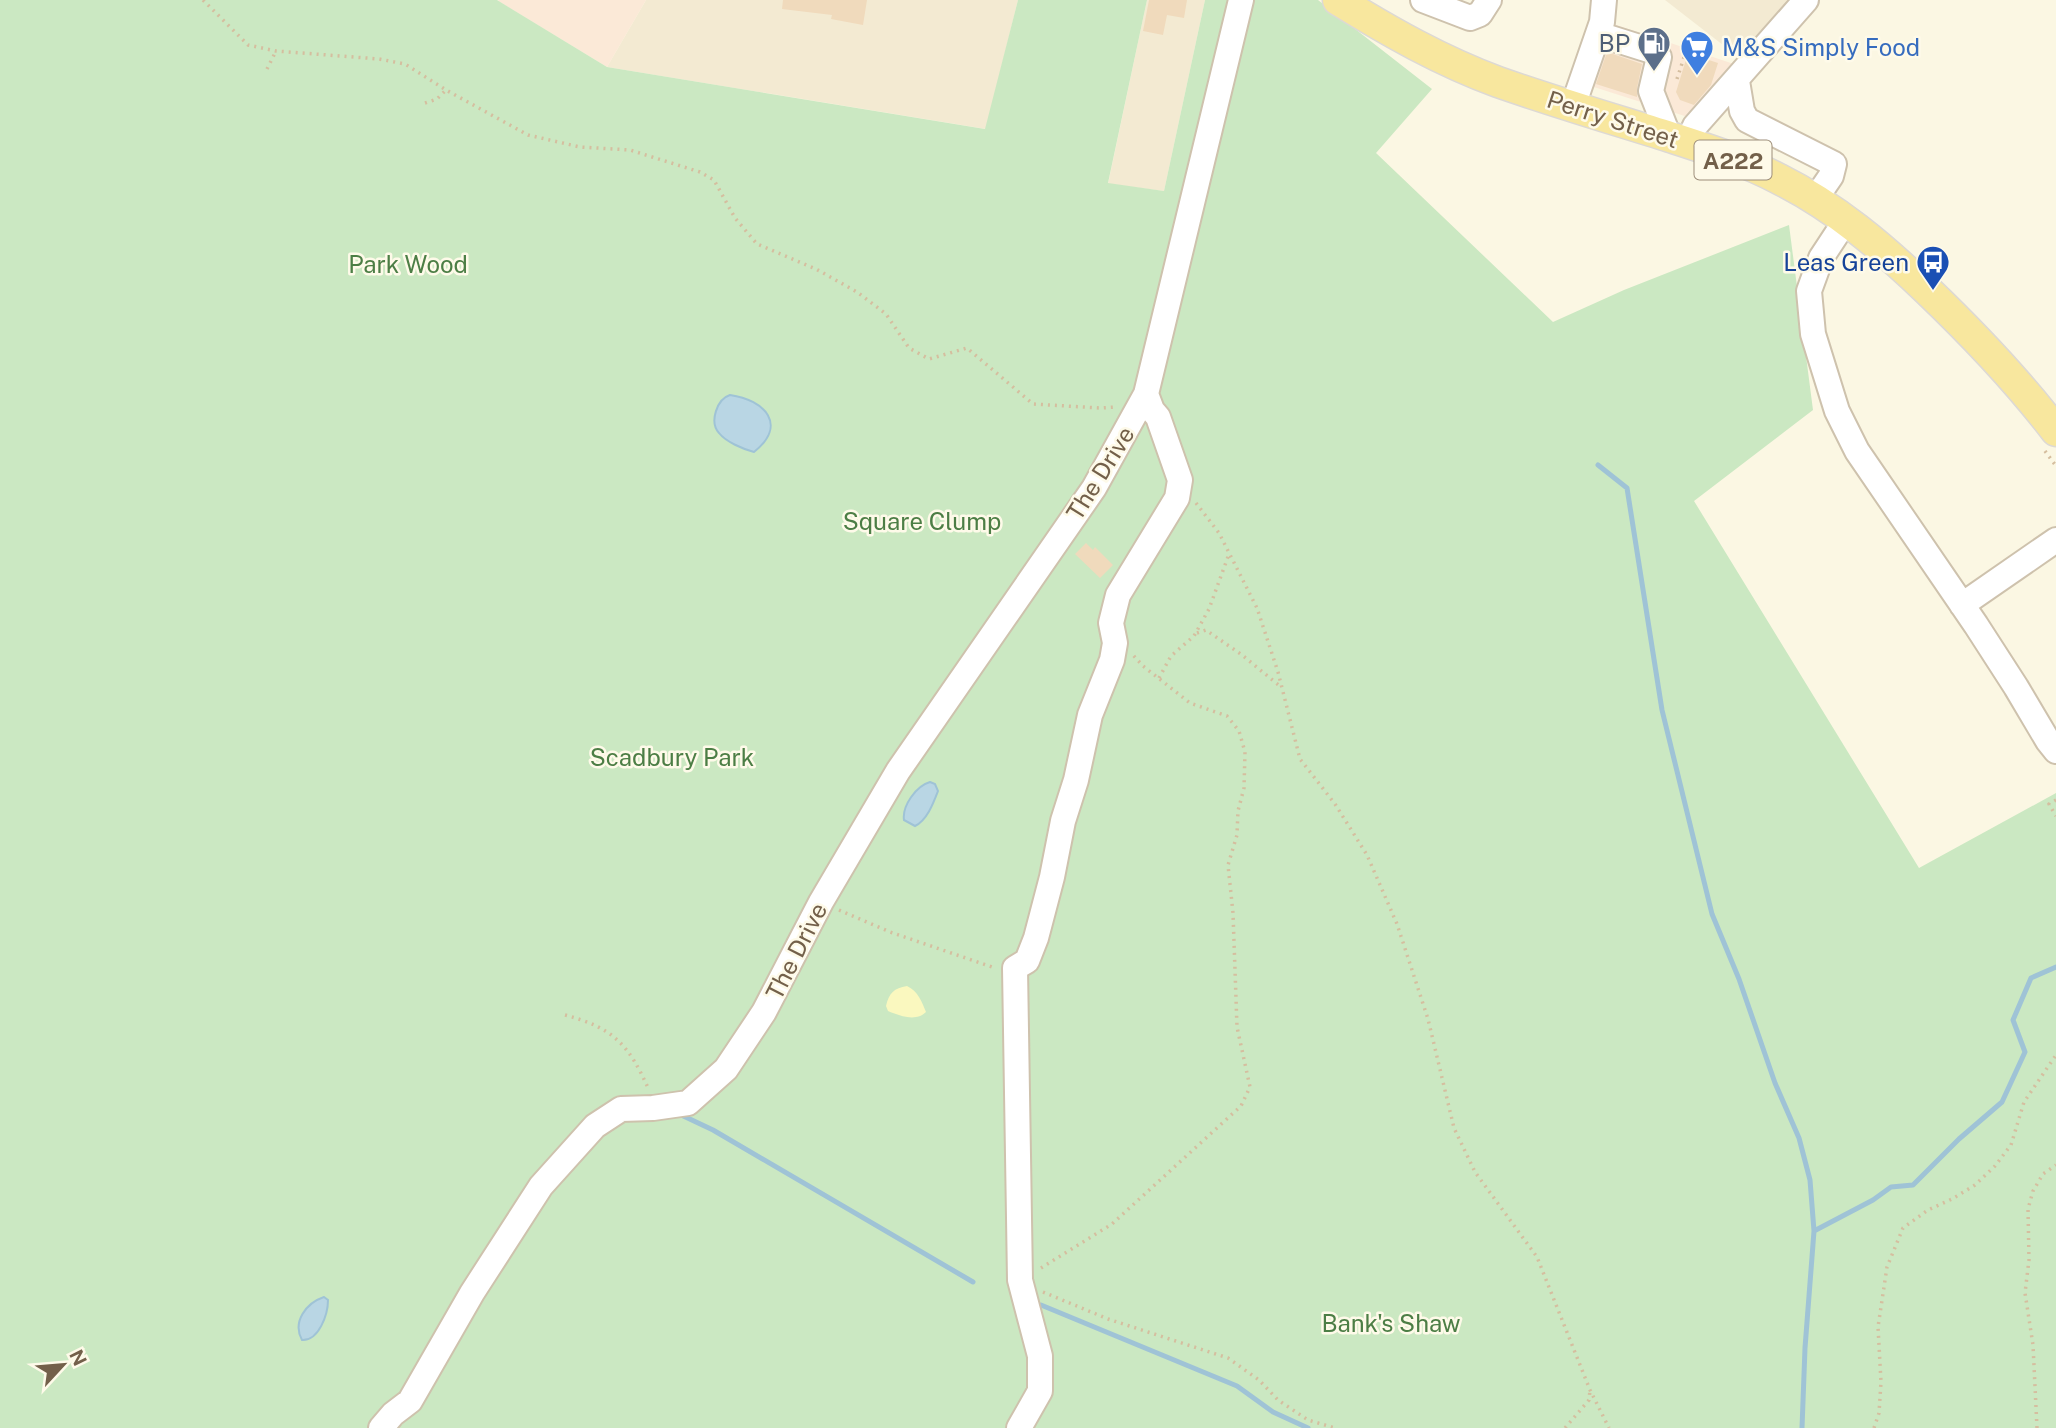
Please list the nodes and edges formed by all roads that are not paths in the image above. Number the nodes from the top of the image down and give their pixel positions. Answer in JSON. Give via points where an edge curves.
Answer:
{"nodes":[{"id":1,"x":1241,"y":0,"type":"edge"},
{"id":2,"x":1338,"y":0,"type":"edge"},
{"id":3,"x":1423,"y":0,"type":"edge"},
{"id":4,"x":1489,"y":0,"type":"edge"},
{"id":5,"x":1604,"y":0,"type":"edge"},
{"id":6,"x":1806,"y":0,"type":"edge"},
{"id":7,"x":1598,"y":34,"type":"junction"},
{"id":8,"x":1737,"y":81,"type":"junction"},
{"id":9,"x":1573,"y":106,"type":"junction"},
{"id":10,"x":1678,"y":140,"type":"junction"},
{"id":11,"x":1816,"y":198,"type":"junction"},
{"id":12,"x":1846,"y":220,"type":"junction"},
{"id":13,"x":1145,"y":398,"type":"junction"},
{"id":14,"x":2056,"y":431,"type":"edge"},
{"id":15,"x":2056,"y":540,"type":"edge"},
{"id":16,"x":1962,"y":605,"type":"junction"},
{"id":17,"x":2056,"y":751,"type":"edge"},
{"id":18,"x":381,"y":1428,"type":"edge"},
{"id":19,"x":1019,"y":1428,"type":"edge"}],
"edges":[{"from":1,"to":13,"type":"street","name":"The Drive"},
{"from":2,"to":9,"type":"main road","name":"Perry Street","number":"A222","via":[[1432,55]]},
{"from":3,"to":4,"type":"street","via":[[1471,18],[1480,14]]},
{"from":5,"to":7,"type":"street"},
{"from":6,"to":8,"type":"street"},
{"from":7,"to":9,"type":"street"},
{"from":7,"to":10,"type":"street","via":[[1658,55],[1651,90]]},
{"from":8,"to":10,"type":"street"},
{"from":8,"to":11,"type":"street","via":[[1747,120],[1834,164]]},
{"from":9,"to":10,"type":"main road","name":"Perry Street","number":"A222"},
{"from":10,"to":11,"type":"main road","name":"Perry Street","number":"A222","via":[[1777,177]]},
{"from":11,"to":12,"type":"main road","name":"Perry Street","number":"A222"},
{"from":12,"to":14,"type":"main road","name":"Perry Street","number":"A222","via":[[1970,330]]},
{"from":12,"to":16,"type":"street","via":[[1821,258],[1810,291],[1813,334],[1821,361],[1837,411],[1857,451]]},
{"from":13,"to":18,"type":"street","name":"The Drive","via":[[1094,488],[898,771],[821,902],[764,1012],[726,1069],[688,1102],[621,1110],[595,1126],[541,1186],[410,1401]]},
{"from":13,"to":19,"type":"street","via":[[1158,418],[1180,480],[1177,498],[1118,595],[1111,623],[1112,660],[1090,715],[1036,938],[1027,961],[1015,968],[1020,1280],[1040,1356],[1040,1391]]},
{"from":15,"to":16,"type":"street"},
{"from":16,"to":17,"type":"street"}]}
